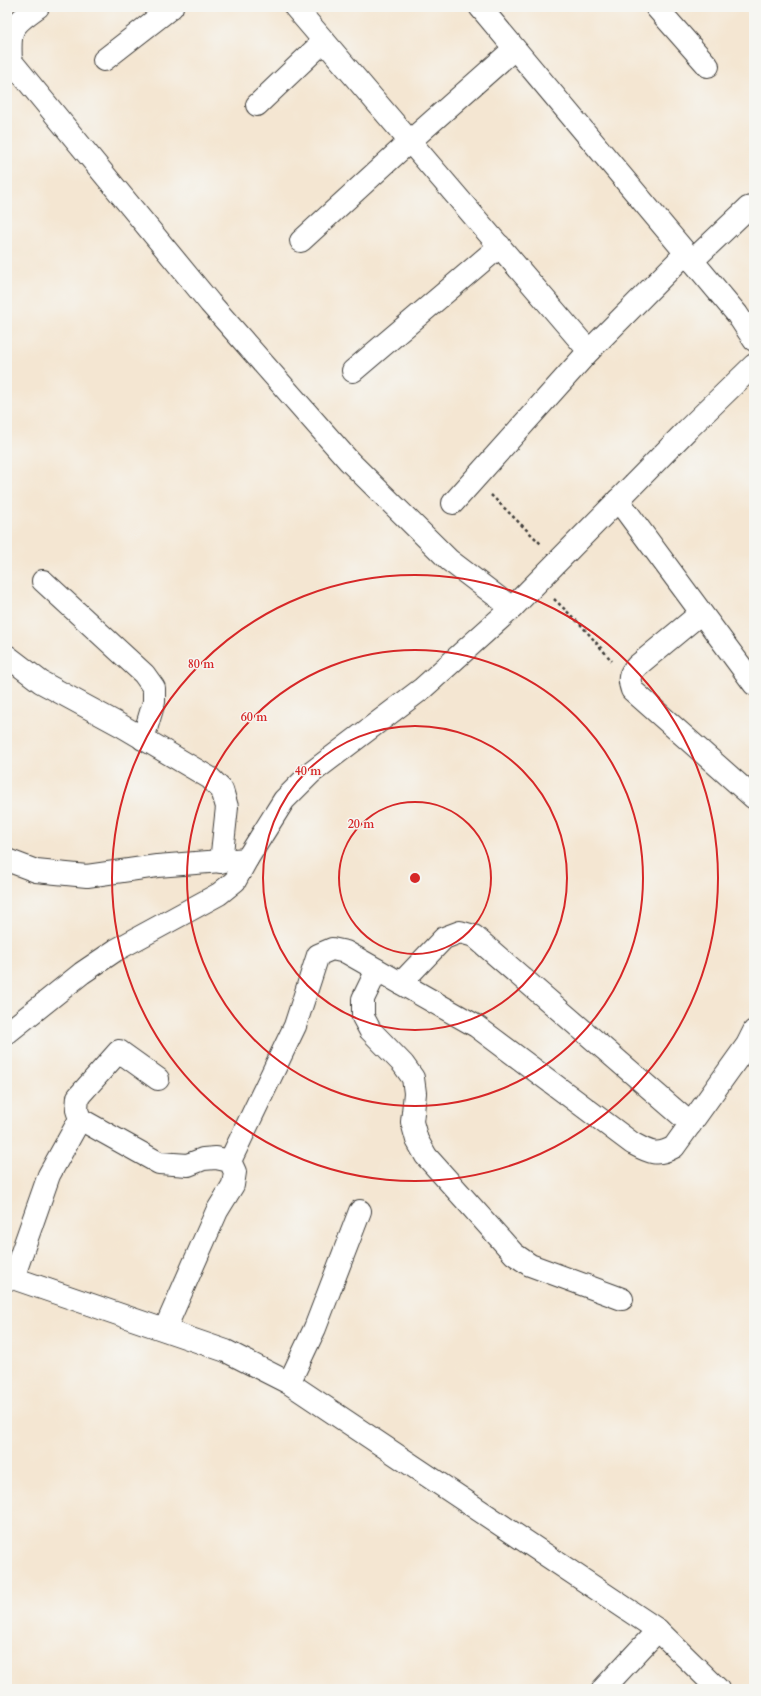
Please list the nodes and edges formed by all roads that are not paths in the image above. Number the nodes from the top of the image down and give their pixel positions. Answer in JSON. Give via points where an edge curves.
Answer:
{"nodes":[{"id":1,"x":38,"y":7,"type":"edge"},
{"id":2,"x":172,"y":7,"type":"edge"},
{"id":3,"x":295,"y":7,"type":"edge"},
{"id":4,"x":480,"y":7,"type":"edge"},
{"id":5,"x":656,"y":7,"type":"edge"},
{"id":6,"x":324,"y":41,"type":"junction"},
{"id":7,"x":9,"y":46,"type":"edge"},
{"id":8,"x":514,"y":49,"type":"junction"},
{"id":9,"x":104,"y":60,"type":"dead end"},
{"id":10,"x":708,"y":66,"type":"dead end"},
{"id":11,"x":257,"y":105,"type":"dead end"},
{"id":12,"x":409,"y":142,"type":"junction"},
{"id":13,"x":754,"y":206,"type":"edge"},
{"id":14,"x":300,"y":242,"type":"dead end"},
{"id":15,"x":500,"y":246,"type":"junction"},
{"id":16,"x":689,"y":258,"type":"junction"},
{"id":17,"x":754,"y":340,"type":"edge"},
{"id":18,"x":589,"y":352,"type":"junction"},
{"id":19,"x":754,"y":365,"type":"edge"},
{"id":20,"x":353,"y":371,"type":"dead end"},
{"id":21,"x":618,"y":500,"type":"junction"},
{"id":22,"x":453,"y":504,"type":"dead end"},
{"id":23,"x":43,"y":581,"type":"dead end"},
{"id":24,"x":512,"y":608,"type":"junction"},
{"id":25,"x":701,"y":613,"type":"junction"},
{"id":26,"x":7,"y":656,"type":"edge"},
{"id":27,"x":754,"y":684,"type":"edge"},
{"id":28,"x":143,"y":739,"type":"junction"},
{"id":29,"x":754,"y":798,"type":"edge"},
{"id":30,"x":247,"y":859,"type":"junction"},
{"id":31,"x":7,"y":860,"type":"edge"},
{"id":32,"x":220,"y":862,"type":"junction"},
{"id":33,"x":377,"y":970,"type":"junction"},
{"id":34,"x":400,"y":983,"type":"junction"},
{"id":35,"x":754,"y":1031,"type":"edge"},
{"id":36,"x":7,"y":1034,"type":"edge"},
{"id":37,"x":158,"y":1079,"type":"dead end"},
{"id":38,"x":80,"y":1119,"type":"junction"},
{"id":39,"x":691,"y":1124,"type":"junction"},
{"id":40,"x":230,"y":1161,"type":"junction"},
{"id":41,"x":360,"y":1210,"type":"dead end"},
{"id":42,"x":10,"y":1277,"type":"edge"},
{"id":43,"x":622,"y":1299,"type":"dead end"},
{"id":44,"x":165,"y":1329,"type":"junction"},
{"id":45,"x":289,"y":1383,"type":"junction"},
{"id":46,"x":658,"y":1630,"type":"junction"},
{"id":47,"x":603,"y":1689,"type":"edge"},
{"id":48,"x":718,"y":1689,"type":"edge"}],
"edges":[{"from":1,"to":7,"type":"street","via":[[18,22],[10,35]]},
{"from":2,"to":9,"type":"street"},
{"from":3,"to":6,"type":"street"},
{"from":4,"to":8,"type":"street"},
{"from":5,"to":10,"type":"street"},
{"from":6,"to":11,"type":"street"},
{"from":6,"to":12,"type":"street"},
{"from":7,"to":24,"type":"street","via":[[11,61],[210,303],[349,461],[449,560]]},
{"from":8,"to":12,"type":"street"},
{"from":8,"to":16,"type":"street"},
{"from":12,"to":14,"type":"street"},
{"from":12,"to":15,"type":"street"},
{"from":13,"to":16,"type":"street","via":[[748,208]]},
{"from":15,"to":18,"type":"street"},
{"from":15,"to":20,"type":"street"},
{"from":16,"to":17,"type":"street","via":[[737,314]]},
{"from":16,"to":18,"type":"street"},
{"from":18,"to":22,"type":"street"},
{"from":19,"to":21,"type":"street"},
{"from":21,"to":24,"type":"street"},
{"from":21,"to":25,"type":"street"},
{"from":23,"to":28,"type":"street","via":[[144,674],[154,688],[154,702]]},
{"from":24,"to":30,"type":"street","via":[[423,688],[311,773],[284,800]]},
{"from":25,"to":27,"type":"street"},
{"from":25,"to":29,"type":"street","via":[[630,672],[629,682],[632,690]]},
{"from":26,"to":28,"type":"street","via":[[42,682]]},
{"from":28,"to":32,"type":"street","via":[[210,778],[222,790],[227,807]]},
{"from":30,"to":32,"type":"street"},
{"from":30,"to":36,"type":"street","via":[[235,882],[219,894],[116,950],[82,973]]},
{"from":31,"to":32,"type":"street","via":[[36,871],[87,876],[157,866]]},
{"from":33,"to":34,"type":"street"},
{"from":33,"to":40,"type":"street","via":[[346,952],[332,950],[318,955],[295,1026]]},
{"from":33,"to":43,"type":"street","via":[[363,998],[364,1017],[370,1030],[413,1078],[415,1093],[412,1122],[417,1140],[426,1156],[514,1254],[530,1265]]},
{"from":34,"to":39,"type":"street","via":[[476,1026],[632,1143],[648,1152],[663,1153],[674,1147]]},
{"from":34,"to":39,"type":"street","via":[[444,938],[460,932],[474,936]]},
{"from":35,"to":39,"type":"street","via":[[747,1045]]},
{"from":37,"to":38,"type":"street","via":[[119,1051],[78,1097],[77,1110]]},
{"from":38,"to":40,"type":"street","via":[[159,1163],[188,1165],[203,1159],[216,1158]]},
{"from":38,"to":42,"type":"street","via":[[49,1175]]},
{"from":40,"to":44,"type":"street","via":[[235,1172],[233,1185],[217,1211]]},
{"from":41,"to":45,"type":"street","via":[[315,1328]]},
{"from":42,"to":44,"type":"street"},
{"from":44,"to":45,"type":"street","via":[[226,1351]]},
{"from":45,"to":46,"type":"street"},
{"from":46,"to":47,"type":"street"},
{"from":46,"to":48,"type":"street"}]}
